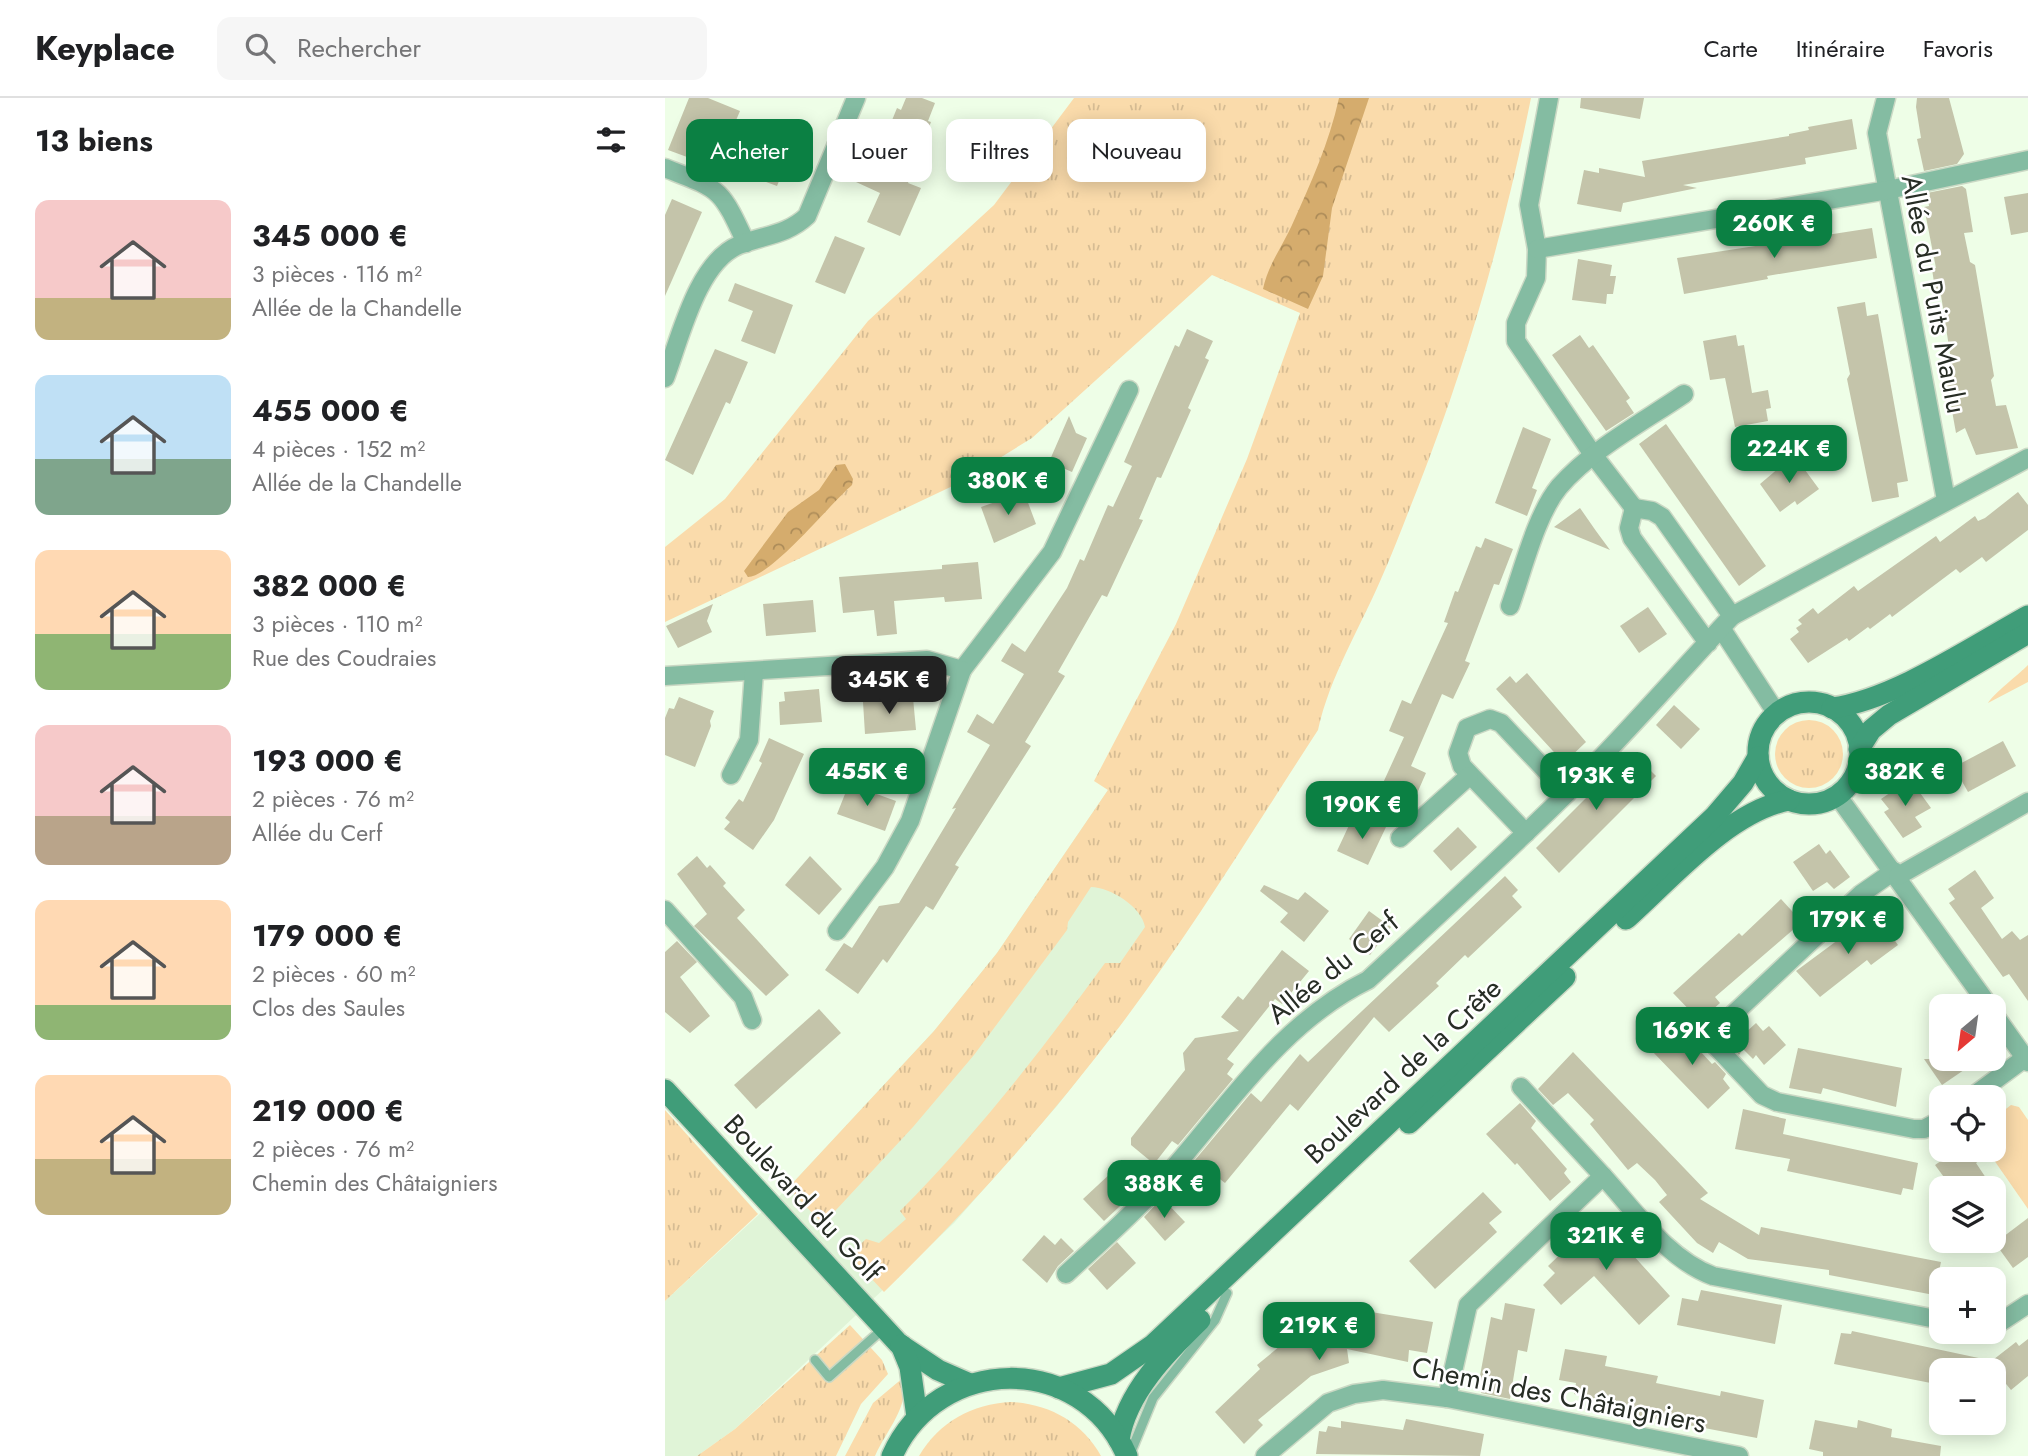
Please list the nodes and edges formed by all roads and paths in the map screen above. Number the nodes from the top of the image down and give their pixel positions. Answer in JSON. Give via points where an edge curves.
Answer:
{"nodes":[{"id":1,"x":856,"y":98,"type":"edge"},
{"id":2,"x":1549,"y":98,"type":"edge"},
{"id":3,"x":1886,"y":98,"type":"edge"},
{"id":4,"x":2028,"y":160,"type":"edge"},
{"id":5,"x":665,"y":168,"type":"edge"},
{"id":6,"x":1888,"y":190,"type":"junction"},
{"id":7,"x":746,"y":243,"type":"junction"},
{"id":8,"x":1537,"y":249,"type":"junction"},
{"id":9,"x":665,"y":378,"type":"edge"},
{"id":10,"x":1129,"y":390,"type":"dead end"},
{"id":11,"x":1684,"y":394,"type":"dead end"},
{"id":12,"x":1594,"y":456,"type":"junction"},
{"id":13,"x":2028,"y":458,"type":"edge"},
{"id":14,"x":1945,"y":500,"type":"junction"},
{"id":15,"x":1634,"y":509,"type":"junction"},
{"id":16,"x":1510,"y":606,"type":"dead end"},
{"id":17,"x":2028,"y":615,"type":"edge"},
{"id":18,"x":1727,"y":622,"type":"junction"},
{"id":19,"x":2028,"y":634,"type":"edge"},
{"id":20,"x":1709,"y":643,"type":"junction"},
{"id":21,"x":963,"y":670,"type":"junction"},
{"id":22,"x":754,"y":672,"type":"junction"},
{"id":23,"x":665,"y":676,"type":"edge"},
{"id":24,"x":1832,"y":708,"type":"junction"},
{"id":25,"x":1777,"y":714,"type":"junction"},
{"id":26,"x":1859,"y":749,"type":"junction"},
{"id":27,"x":1758,"y":757,"type":"junction"},
{"id":28,"x":731,"y":775,"type":"dead end"},
{"id":29,"x":1469,"y":776,"type":"junction"},
{"id":30,"x":1567,"y":793,"type":"junction"},
{"id":31,"x":1837,"y":795,"type":"junction"},
{"id":32,"x":1789,"y":800,"type":"junction"},
{"id":33,"x":2028,"y":802,"type":"edge"},
{"id":34,"x":1526,"y":834,"type":"junction"},
{"id":35,"x":1400,"y":838,"type":"dead end"},
{"id":36,"x":1896,"y":874,"type":"junction"},
{"id":37,"x":665,"y":910,"type":"edge"},
{"id":38,"x":837,"y":931,"type":"dead end"},
{"id":39,"x":1981,"y":994,"type":"edge"},
{"id":40,"x":753,"y":1020,"type":"dead end"},
{"id":41,"x":2006,"y":1031,"type":"edge"},
{"id":42,"x":2027,"y":1060,"type":"edge"},
{"id":43,"x":1990,"y":1085,"type":"edge"},
{"id":44,"x":1521,"y":1087,"type":"dead end"},
{"id":45,"x":665,"y":1090,"type":"edge"},
{"id":46,"x":1929,"y":1126,"type":"edge"},
{"id":47,"x":1602,"y":1176,"type":"junction"},
{"id":48,"x":1066,"y":1274,"type":"dead end"},
{"id":49,"x":2028,"y":1304,"type":"edge"},
{"id":50,"x":1929,"y":1318,"type":"edge"},
{"id":51,"x":2006,"y":1318,"type":"edge"},
{"id":52,"x":892,"y":1336,"type":"junction"},
{"id":53,"x":815,"y":1360,"type":"dead end"},
{"id":54,"x":970,"y":1384,"type":"junction"},
{"id":55,"x":1059,"y":1388,"type":"junction"},
{"id":56,"x":1447,"y":1398,"type":"junction"},
{"id":57,"x":917,"y":1417,"type":"junction"},
{"id":58,"x":1125,"y":1451,"type":"edge"},
{"id":59,"x":892,"y":1456,"type":"edge"},
{"id":60,"x":1265,"y":1456,"type":"edge"},
{"id":61,"x":1739,"y":1456,"type":"edge"}],
"edges":[{"from":1,"to":7,"type":"street","via":[[807,216],[793,229]]},
{"from":2,"to":8,"type":"street","via":[[1529,205]]},
{"from":3,"to":6,"type":"street","name":"Allée du Puits Maulu","via":[[1877,133]]},
{"from":4,"to":6,"type":"street"},
{"from":5,"to":7,"type":"street","via":[[712,187],[726,200]]},
{"from":6,"to":8,"type":"street"},
{"from":6,"to":14,"type":"street","name":"Allée du Puits Maulu"},
{"from":7,"to":9,"type":"street","via":[[715,260],[703,279]]},
{"from":8,"to":12,"type":"street","via":[[1536,278],[1515,323],[1516,341]]},
{"from":10,"to":21,"type":"street","via":[[1052,552]]},
{"from":11,"to":12,"type":"street"},
{"from":12,"to":15,"type":"street"},
{"from":12,"to":16,"type":"street","via":[[1558,488],[1546,508]]},
{"from":13,"to":14,"type":"street"},
{"from":14,"to":18,"type":"street"},
{"from":15,"to":18,"type":"street","via":[[1661,517]]},
{"from":15,"to":20,"type":"street","via":[[1629,528],[1632,538]]},
{"from":17,"to":24,"type":"main road","via":[[1888,691],[1854,705]]},
{"from":18,"to":20,"type":"street","name":"Allée du Cerf"},
{"from":18,"to":25,"type":"street"},
{"from":19,"to":26,"type":"main road","via":[[1889,715],[1871,730]]},
{"from":20,"to":30,"type":"street","name":"Allée du Cerf"},
{"from":21,"to":22,"type":"street","via":[[927,660]]},
{"from":21,"to":38,"type":"street","via":[[910,821],[885,867]]},
{"from":22,"to":23,"type":"street"},
{"from":22,"to":28,"type":"street","via":[[749,740]]},
{"from":24,"to":25,"type":"main road","via":[[1804,703]]},
{"from":24,"to":26,"type":"main road","via":[[1851,725]]},
{"from":25,"to":27,"type":"main road","name":"Boulevard de la Crête","via":[[1761,736]]},
{"from":26,"to":31,"type":"main road","via":[[1856,772]]},
{"from":27,"to":32,"type":"main road","via":[[1768,783]]},
{"from":27,"to":55,"type":"main road","name":"Boulevard de la Crête","via":[[1743,783],[1708,823],[1153,1345],[1111,1374]]},
{"from":29,"to":30,"type":"street","via":[[1458,753],[1460,741],[1467,728],[1490,719],[1501,723]]},
{"from":29,"to":34,"type":"street"},
{"from":29,"to":35,"type":"street"},
{"from":30,"to":34,"type":"street","name":"Allée du Cerf"},
{"from":31,"to":32,"type":"main road","name":"Boulevard de la Crête","via":[[1814,804]]},
{"from":31,"to":36,"type":"street"},
{"from":32,"to":58,"type":"main road","name":"Boulevard de la Crête","via":[[1751,814],[1713,842],[1227,1293],[1155,1369],[1131,1406]]},
{"from":33,"to":36,"type":"street"},
{"from":34,"to":48,"type":"street","name":"Allée du Cerf","via":[[1368,980],[1339,995],[1290,1032],[1154,1190]]},
{"from":36,"to":39,"type":"street"},
{"from":36,"to":46,"type":"street","via":[[1861,894],[1708,1038],[1762,1095],[1777,1102],[1914,1129]]},
{"from":37,"to":40,"type":"street","via":[[743,997]]},
{"from":41,"to":42,"type":"street"},
{"from":42,"to":43,"type":"street"},
{"from":44,"to":47,"type":"street"},
{"from":45,"to":52,"type":"main road","name":"Boulevard du Golf"},
{"from":47,"to":50,"type":"street","via":[[1695,1269]]},
{"from":47,"to":56,"type":"street","via":[[1468,1305]]},
{"from":49,"to":51,"type":"street"},
{"from":52,"to":53,"type":"lane","via":[[828,1377]]},
{"from":52,"to":54,"type":"main road","name":"Boulevard du Golf","via":[[938,1370]]},
{"from":52,"to":57,"type":"main road","name":"Boulevard du Golf","via":[[911,1367]]},
{"from":54,"to":55,"type":"main road","via":[[1022,1378]]},
{"from":54,"to":57,"type":"main road","via":[[942,1397]]},
{"from":55,"to":58,"type":"main road","via":[[1092,1408]]},
{"from":56,"to":60,"type":"street","name":"Chemin des Châtaigniers","via":[[1383,1390],[1338,1398]]},
{"from":56,"to":61,"type":"street","name":"Chemin des Châtaigniers"},
{"from":57,"to":59,"type":"main road"}]}
